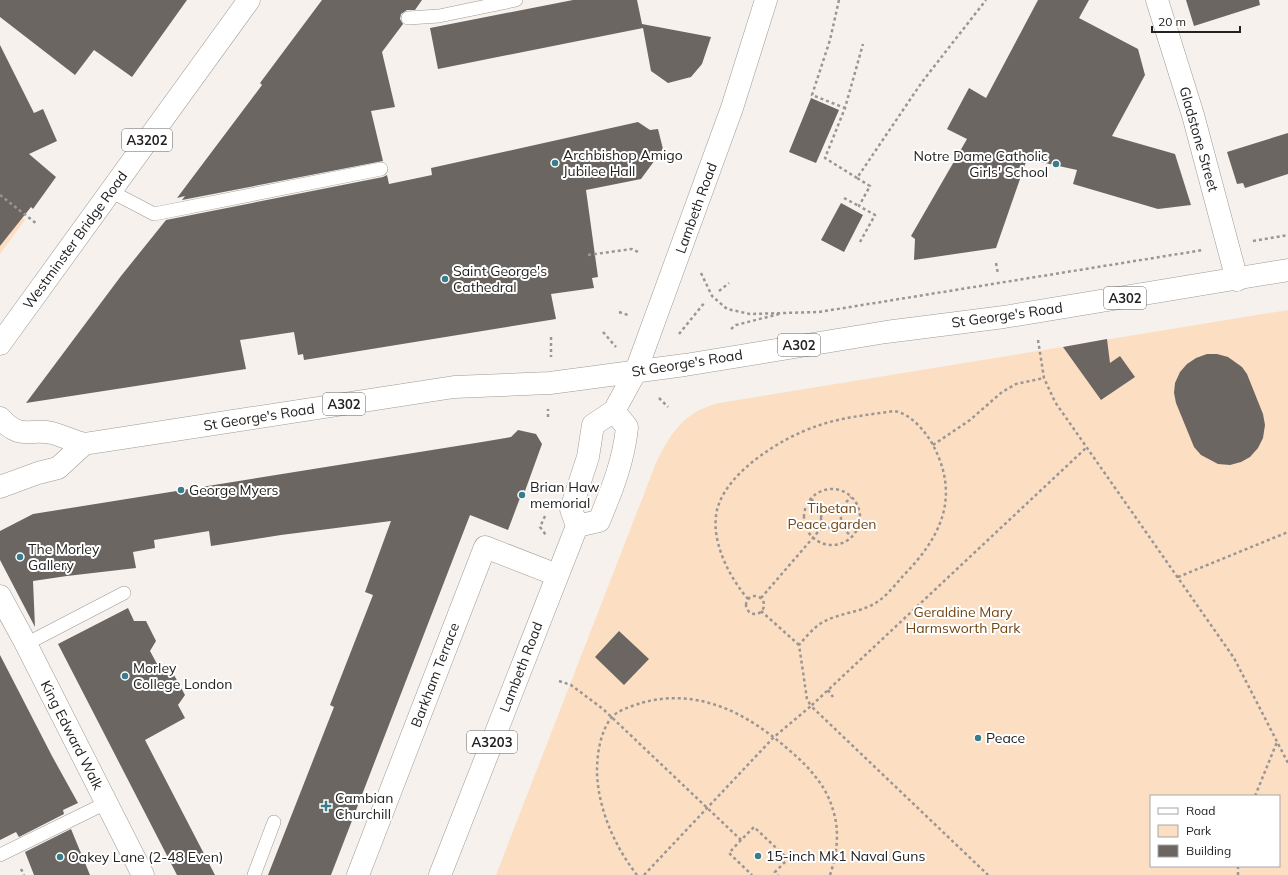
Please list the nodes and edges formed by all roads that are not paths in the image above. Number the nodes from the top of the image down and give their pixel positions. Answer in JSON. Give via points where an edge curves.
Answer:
{"nodes":[{"id":1,"x":249,"y":0,"type":"edge"},
{"id":2,"x":516,"y":0,"type":"edge"},
{"id":3,"x":766,"y":0,"type":"edge"},
{"id":4,"x":1157,"y":0,"type":"edge"},
{"id":5,"x":408,"y":18,"type":"dead end"},
{"id":6,"x":381,"y":169,"type":"dead end"},
{"id":7,"x":110,"y":191,"type":"junction"},
{"id":8,"x":1288,"y":270,"type":"edge"},
{"id":9,"x":1237,"y":280,"type":"junction"},
{"id":10,"x":0,"y":344,"type":"edge"},
{"id":11,"x":636,"y":371,"type":"junction"},
{"id":12,"x":614,"y":411,"type":"junction"},
{"id":13,"x":0,"y":418,"type":"edge"},
{"id":14,"x":84,"y":444,"type":"junction"},
{"id":15,"x":1,"y":487,"type":"edge"},
{"id":16,"x":577,"y":526,"type":"junction"},
{"id":17,"x":556,"y":575,"type":"junction"},
{"id":18,"x":124,"y":593,"type":"dead end"},
{"id":19,"x":0,"y":596,"type":"edge"},
{"id":20,"x":26,"y":644,"type":"junction"},
{"id":21,"x":106,"y":803,"type":"junction"},
{"id":22,"x":274,"y":822,"type":"dead end"},
{"id":23,"x":0,"y":855,"type":"edge"},
{"id":24,"x":143,"y":875,"type":"edge"},
{"id":25,"x":254,"y":875,"type":"edge"},
{"id":26,"x":358,"y":875,"type":"edge"},
{"id":27,"x":440,"y":875,"type":"edge"}],
"edges":[{"from":1,"to":7,"type":"main road","name":"Westminster Bridge Road","number":"A3202"},
{"from":2,"to":5,"type":"lane","via":[[439,16]]},
{"from":3,"to":11,"type":"main road","name":"Lambeth Road","via":[[732,108]]},
{"from":4,"to":9,"type":"main road","name":"Gladstone Street","via":[[1193,115]]},
{"from":6,"to":7,"type":"lane","via":[[154,214]]},
{"from":7,"to":10,"type":"main road","name":"Westminster Bridge Road","number":"A3202"},
{"from":8,"to":9,"type":"main road","name":"St George's Road","number":"A302"},
{"from":9,"to":11,"type":"main road","name":"St George's Road","number":"A302"},
{"from":11,"to":12,"type":"main road","name":"Lambeth Road"},
{"from":11,"to":14,"type":"main road","name":"St George's Road","number":"A302","via":[[550,383],[454,387]]},
{"from":12,"to":16,"type":"main road","name":"Lambeth Road","via":[[593,425],[588,457],[571,509]]},
{"from":12,"to":16,"type":"main road","via":[[627,427],[617,474],[599,521]]},
{"from":13,"to":14,"type":"main road","name":"St George's Road","via":[[13,429],[26,434],[50,433]]},
{"from":14,"to":15,"type":"main road","via":[[58,468]]},
{"from":16,"to":17,"type":"main road","name":"Lambeth Road","number":"A3203"},
{"from":17,"to":26,"type":"main road","name":"Barkham Terrace","via":[[485,547]]},
{"from":17,"to":27,"type":"main road","name":"Lambeth Road","number":"A3203"},
{"from":18,"to":20,"type":"lane"},
{"from":19,"to":20,"type":"main road","name":"King Edward Walk"},
{"from":20,"to":21,"type":"main road","name":"King Edward Walk"},
{"from":21,"to":23,"type":"lane"},
{"from":21,"to":24,"type":"main road","name":"King Edward Walk"},
{"from":22,"to":25,"type":"lane"}]}
